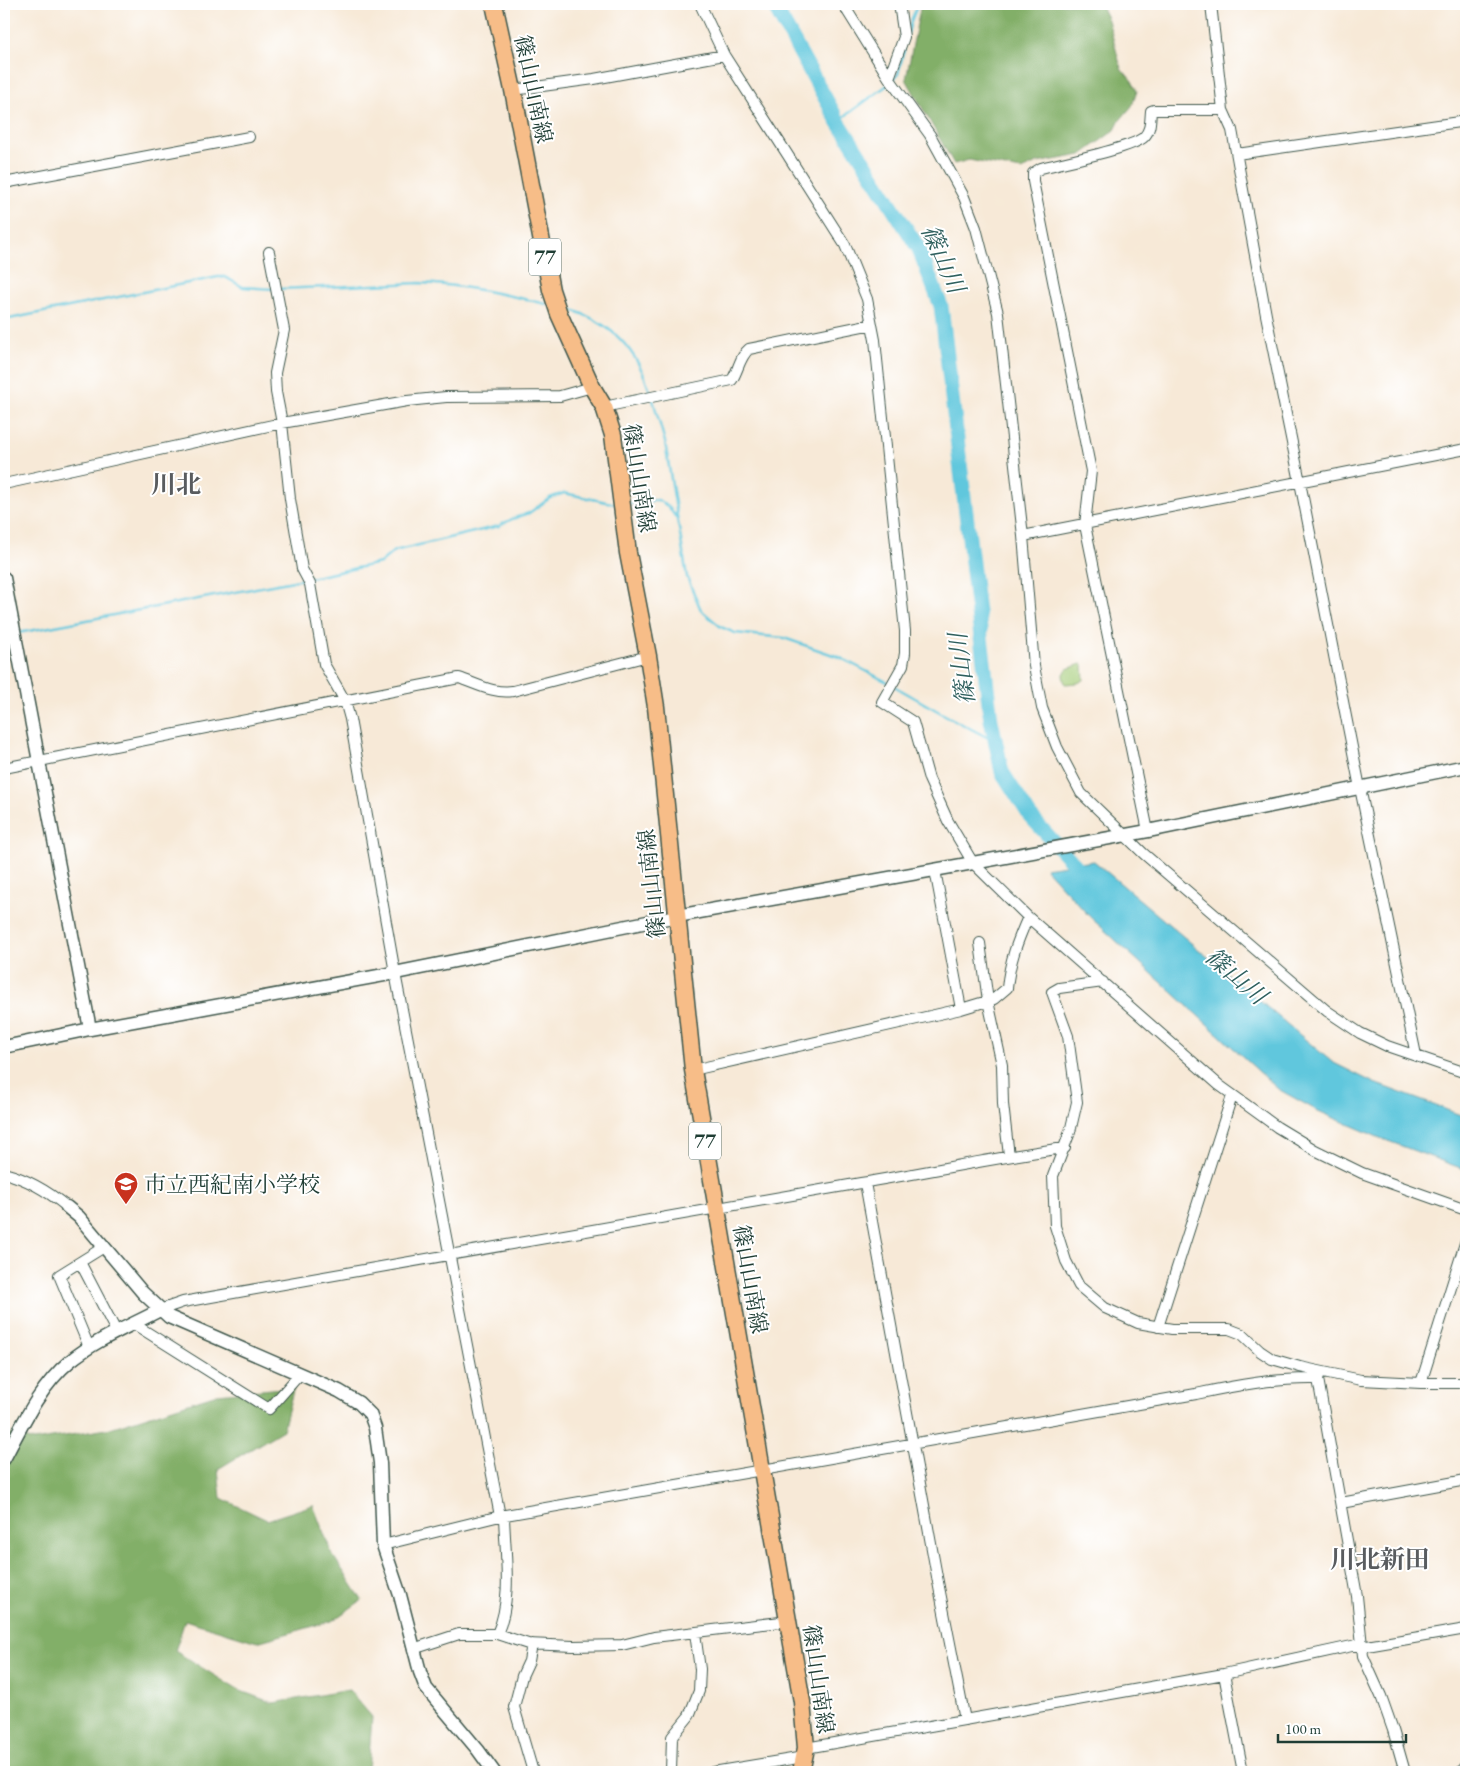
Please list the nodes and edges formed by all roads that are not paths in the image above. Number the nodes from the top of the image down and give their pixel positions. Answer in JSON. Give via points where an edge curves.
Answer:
{"nodes":[{"id":1,"x":494,"y":4,"type":"edge"},
{"id":2,"x":700,"y":4,"type":"edge"},
{"id":3,"x":843,"y":4,"type":"edge"},
{"id":4,"x":899,"y":4,"type":"edge"},
{"id":5,"x":1211,"y":4,"type":"edge"},
{"id":6,"x":724,"y":55,"type":"junction"},
{"id":7,"x":890,"y":78,"type":"junction"},
{"id":8,"x":513,"y":90,"type":"junction"},
{"id":9,"x":1224,"y":110,"type":"junction"},
{"id":10,"x":1466,"y":121,"type":"edge"},
{"id":11,"x":249,"y":137,"type":"dead end"},
{"id":12,"x":1237,"y":154,"type":"junction"},
{"id":13,"x":4,"y":183,"type":"edge"},
{"id":14,"x":269,"y":252,"type":"dead end"},
{"id":15,"x":872,"y":324,"type":"junction"},
{"id":16,"x":592,"y":387,"type":"junction"},
{"id":17,"x":604,"y":407,"type":"junction"},
{"id":18,"x":282,"y":423,"type":"junction"},
{"id":19,"x":1466,"y":448,"type":"edge"},
{"id":20,"x":1300,"y":482,"type":"junction"},
{"id":21,"x":4,"y":484,"type":"edge"},
{"id":22,"x":1085,"y":525,"type":"junction"},
{"id":23,"x":1023,"y":536,"type":"junction"},
{"id":24,"x":4,"y":578,"type":"edge"},
{"id":25,"x":648,"y":656,"type":"junction"},
{"id":26,"x":345,"y":701,"type":"junction"},
{"id":27,"x":38,"y":761,"type":"junction"},
{"id":28,"x":1466,"y":766,"type":"edge"},
{"id":29,"x":4,"y":768,"type":"edge"},
{"id":30,"x":1360,"y":788,"type":"junction"},
{"id":31,"x":1148,"y":830,"type":"junction"},
{"id":32,"x":1121,"y":835,"type":"junction"},
{"id":33,"x":978,"y":863,"type":"junction"},
{"id":34,"x":935,"y":870,"type":"junction"},
{"id":35,"x":677,"y":916,"type":"junction"},
{"id":36,"x":1028,"y":917,"type":"junction"},
{"id":37,"x":980,"y":943,"type":"dead end"},
{"id":38,"x":395,"y":973,"type":"junction"},
{"id":39,"x":1103,"y":982,"type":"junction"},
{"id":40,"x":988,"y":1001,"type":"junction"},
{"id":41,"x":961,"y":1009,"type":"junction"},
{"id":42,"x":90,"y":1029,"type":"junction"},
{"id":43,"x":4,"y":1047,"type":"edge"},
{"id":44,"x":1416,"y":1055,"type":"junction"},
{"id":45,"x":693,"y":1070,"type":"junction"},
{"id":46,"x":1466,"y":1073,"type":"edge"},
{"id":47,"x":1232,"y":1096,"type":"junction"},
{"id":48,"x":1065,"y":1148,"type":"junction"},
{"id":49,"x":1008,"y":1156,"type":"junction"},
{"id":50,"x":4,"y":1173,"type":"edge"},
{"id":51,"x":865,"y":1183,"type":"junction"},
{"id":52,"x":68,"y":1207,"type":"joint"},
{"id":53,"x":716,"y":1208,"type":"junction"},
{"id":54,"x":1466,"y":1210,"type":"edge"},
{"id":55,"x":1466,"y":1240,"type":"edge"},
{"id":56,"x":104,"y":1247,"type":"junction"},
{"id":57,"x":451,"y":1256,"type":"junction"},
{"id":58,"x":80,"y":1262,"type":"junction"},
{"id":59,"x":160,"y":1310,"type":"junction"},
{"id":60,"x":134,"y":1324,"type":"junction"},
{"id":61,"x":1158,"y":1327,"type":"junction"},
{"id":62,"x":116,"y":1333,"type":"junction"},
{"id":63,"x":89,"y":1347,"type":"junction"},
{"id":64,"x":300,"y":1374,"type":"junction"},
{"id":65,"x":1319,"y":1375,"type":"junction"},
{"id":66,"x":1421,"y":1383,"type":"junction"},
{"id":67,"x":1466,"y":1383,"type":"edge"},
{"id":68,"x":913,"y":1443,"type":"junction"},
{"id":69,"x":4,"y":1459,"type":"edge"},
{"id":70,"x":761,"y":1470,"type":"junction"},
{"id":71,"x":1466,"y":1480,"type":"edge"},
{"id":72,"x":1341,"y":1504,"type":"junction"},
{"id":73,"x":502,"y":1516,"type":"junction"},
{"id":74,"x":383,"y":1545,"type":"junction"},
{"id":75,"x":789,"y":1621,"type":"junction"},
{"id":76,"x":1466,"y":1629,"type":"edge"},
{"id":77,"x":695,"y":1633,"type":"junction"},
{"id":78,"x":497,"y":1634,"type":"junction"},
{"id":79,"x":532,"y":1644,"type":"junction"},
{"id":80,"x":1361,"y":1645,"type":"junction"},
{"id":81,"x":413,"y":1649,"type":"junction"},
{"id":82,"x":1224,"y":1674,"type":"junction"},
{"id":83,"x":965,"y":1720,"type":"junction"},
{"id":84,"x":804,"y":1759,"type":"edge"},
{"id":85,"x":1466,"y":1766,"type":"edge"},
{"id":86,"x":494,"y":1772,"type":"edge"},
{"id":87,"x":533,"y":1772,"type":"edge"},
{"id":88,"x":671,"y":1772,"type":"edge"},
{"id":89,"x":713,"y":1772,"type":"edge"},
{"id":90,"x":1243,"y":1772,"type":"edge"},
{"id":91,"x":1405,"y":1772,"type":"edge"},
{"id":92,"x":1461,"y":1772,"type":"edge"}],
"edges":[{"from":1,"to":8,"type":"main road","name":"篠山山南線","number":"77"},
{"from":2,"to":6,"type":"street"},
{"from":3,"to":7,"type":"street"},
{"from":4,"to":7,"type":"street","via":[[904,37]]},
{"from":5,"to":9,"type":"street"},
{"from":6,"to":8,"type":"street"},
{"from":6,"to":15,"type":"street","via":[[845,245],[867,299]]},
{"from":7,"to":23,"type":"street","via":[[930,135],[964,197],[976,228],[998,313]]},
{"from":8,"to":16,"type":"main road","name":"篠山山南線","number":"77","via":[[551,290]]},
{"from":9,"to":12,"type":"street"},
{"from":9,"to":22,"type":"street","via":[[1154,110],[1151,111],[1150,128],[1143,138],[1125,147],[1040,168],[1033,173],[1091,471]]},
{"from":10,"to":12,"type":"street"},
{"from":11,"to":13,"type":"street"},
{"from":12,"to":20,"type":"street"},
{"from":14,"to":18,"type":"street","via":[[284,330],[275,373]]},
{"from":15,"to":17,"type":"street","via":[[749,349],[732,380]]},
{"from":15,"to":33,"type":"street","via":[[905,630],[905,653],[900,670],[882,702],[912,722],[933,788],[948,821]]},
{"from":16,"to":17,"type":"main road","name":"篠山山南線","number":"77"},
{"from":16,"to":18,"type":"street","via":[[560,396],[427,399]]},
{"from":17,"to":25,"type":"main road","name":"篠山山南線","number":"77","via":[[614,435],[628,553]]},
{"from":18,"to":21,"type":"street"},
{"from":18,"to":26,"type":"street","via":[[302,569],[310,584],[324,664]]},
{"from":19,"to":20,"type":"street"},
{"from":20,"to":22,"type":"street"},
{"from":20,"to":30,"type":"street"},
{"from":22,"to":23,"type":"street"},
{"from":22,"to":31,"type":"street"},
{"from":23,"to":32,"type":"street","via":[[1034,666],[1042,708],[1057,747],[1081,793]]},
{"from":24,"to":27,"type":"street"},
{"from":25,"to":26,"type":"street","via":[[513,691],[494,690],[459,678]]},
{"from":25,"to":35,"type":"main road","name":"篠山山南線","number":"77"},
{"from":26,"to":27,"type":"street"},
{"from":26,"to":38,"type":"street"},
{"from":27,"to":29,"type":"street"},
{"from":27,"to":42,"type":"street"},
{"from":28,"to":30,"type":"street"},
{"from":30,"to":31,"type":"street"},
{"from":30,"to":44,"type":"street"},
{"from":31,"to":32,"type":"street"},
{"from":32,"to":33,"type":"street"},
{"from":32,"to":44,"type":"street","via":[[1327,1011],[1360,1033]]},
{"from":33,"to":34,"type":"street"},
{"from":33,"to":36,"type":"street"},
{"from":34,"to":35,"type":"street"},
{"from":34,"to":41,"type":"street"},
{"from":35,"to":38,"type":"street"},
{"from":35,"to":45,"type":"main road","name":"篠山山南線","number":"77"},
{"from":36,"to":39,"type":"street"},
{"from":36,"to":40,"type":"street","via":[[1014,949],[1007,988]]},
{"from":37,"to":40,"type":"street"},
{"from":38,"to":42,"type":"street"},
{"from":38,"to":57,"type":"street"},
{"from":39,"to":47,"type":"street"},
{"from":39,"to":48,"type":"street","via":[[1052,992],[1068,1036],[1077,1102]]},
{"from":40,"to":41,"type":"street"},
{"from":40,"to":49,"type":"street","via":[[1002,1065]]},
{"from":41,"to":45,"type":"street"},
{"from":42,"to":43,"type":"street"},
{"from":44,"to":46,"type":"street"},
{"from":45,"to":53,"type":"main road","name":"篠山山南線","number":"77"},
{"from":47,"to":54,"type":"street","via":[[1315,1150],[1362,1173]]},
{"from":47,"to":61,"type":"street"},
{"from":48,"to":49,"type":"street"},
{"from":48,"to":61,"type":"street","via":[[1053,1176],[1055,1226],[1066,1261],[1079,1286],[1105,1308],[1138,1323]]},
{"from":49,"to":51,"type":"street"},
{"from":50,"to":52,"type":"street","via":[[40,1188]]},
{"from":51,"to":53,"type":"street"},
{"from":51,"to":68,"type":"street"},
{"from":52,"to":56,"type":"street"},
{"from":53,"to":57,"type":"street"},
{"from":53,"to":70,"type":"main road","name":"篠山山南線","number":"77"},
{"from":55,"to":66,"type":"street"},
{"from":56,"to":58,"type":"street"},
{"from":56,"to":59,"type":"street"},
{"from":57,"to":59,"type":"street","via":[[183,1302]]},
{"from":57,"to":73,"type":"street"},
{"from":58,"to":62,"type":"street"},
{"from":58,"to":63,"type":"street","via":[[59,1275]]},
{"from":59,"to":60,"type":"street"},
{"from":59,"to":64,"type":"street","via":[[169,1317]]},
{"from":60,"to":62,"type":"street"},
{"from":60,"to":64,"type":"street","via":[[269,1409]]},
{"from":61,"to":65,"type":"street","via":[[1229,1329],[1242,1334],[1272,1360]]},
{"from":62,"to":63,"type":"street"},
{"from":63,"to":69,"type":"street","via":[[55,1376],[33,1405]]},
{"from":64,"to":74,"type":"street","via":[[339,1391],[370,1414],[380,1462]]},
{"from":65,"to":66,"type":"street"},
{"from":65,"to":68,"type":"street","via":[[1235,1385]]},
{"from":65,"to":72,"type":"street"},
{"from":66,"to":67,"type":"street"},
{"from":68,"to":70,"type":"street"},
{"from":68,"to":83,"type":"street"},
{"from":70,"to":73,"type":"street"},
{"from":70,"to":75,"type":"main road","name":"篠山山南線","number":"77"},
{"from":71,"to":72,"type":"street"},
{"from":72,"to":80,"type":"street","via":[[1357,1596]]},
{"from":73,"to":74,"type":"street"},
{"from":73,"to":78,"type":"street","via":[[507,1599]]},
{"from":74,"to":81,"type":"street"},
{"from":75,"to":77,"type":"street"},
{"from":75,"to":84,"type":"main road","name":"篠山山南線","number":"77","via":[[802,1702]]},
{"from":76,"to":80,"type":"street"},
{"from":77,"to":79,"type":"street","via":[[622,1644]]},
{"from":77,"to":88,"type":"street","via":[[700,1669],[699,1691],[689,1716],[672,1737]]},
{"from":78,"to":79,"type":"street"},
{"from":78,"to":81,"type":"street","via":[[459,1634]]},
{"from":79,"to":87,"type":"street","via":[[514,1707]]},
{"from":80,"to":82,"type":"street"},
{"from":80,"to":91,"type":"street"},
{"from":81,"to":86,"type":"street","via":[[426,1688]]},
{"from":82,"to":83,"type":"street"},
{"from":82,"to":90,"type":"street"},
{"from":83,"to":84,"type":"street"},
{"from":84,"to":89,"type":"street"},
{"from":85,"to":92,"type":"street"}]}
